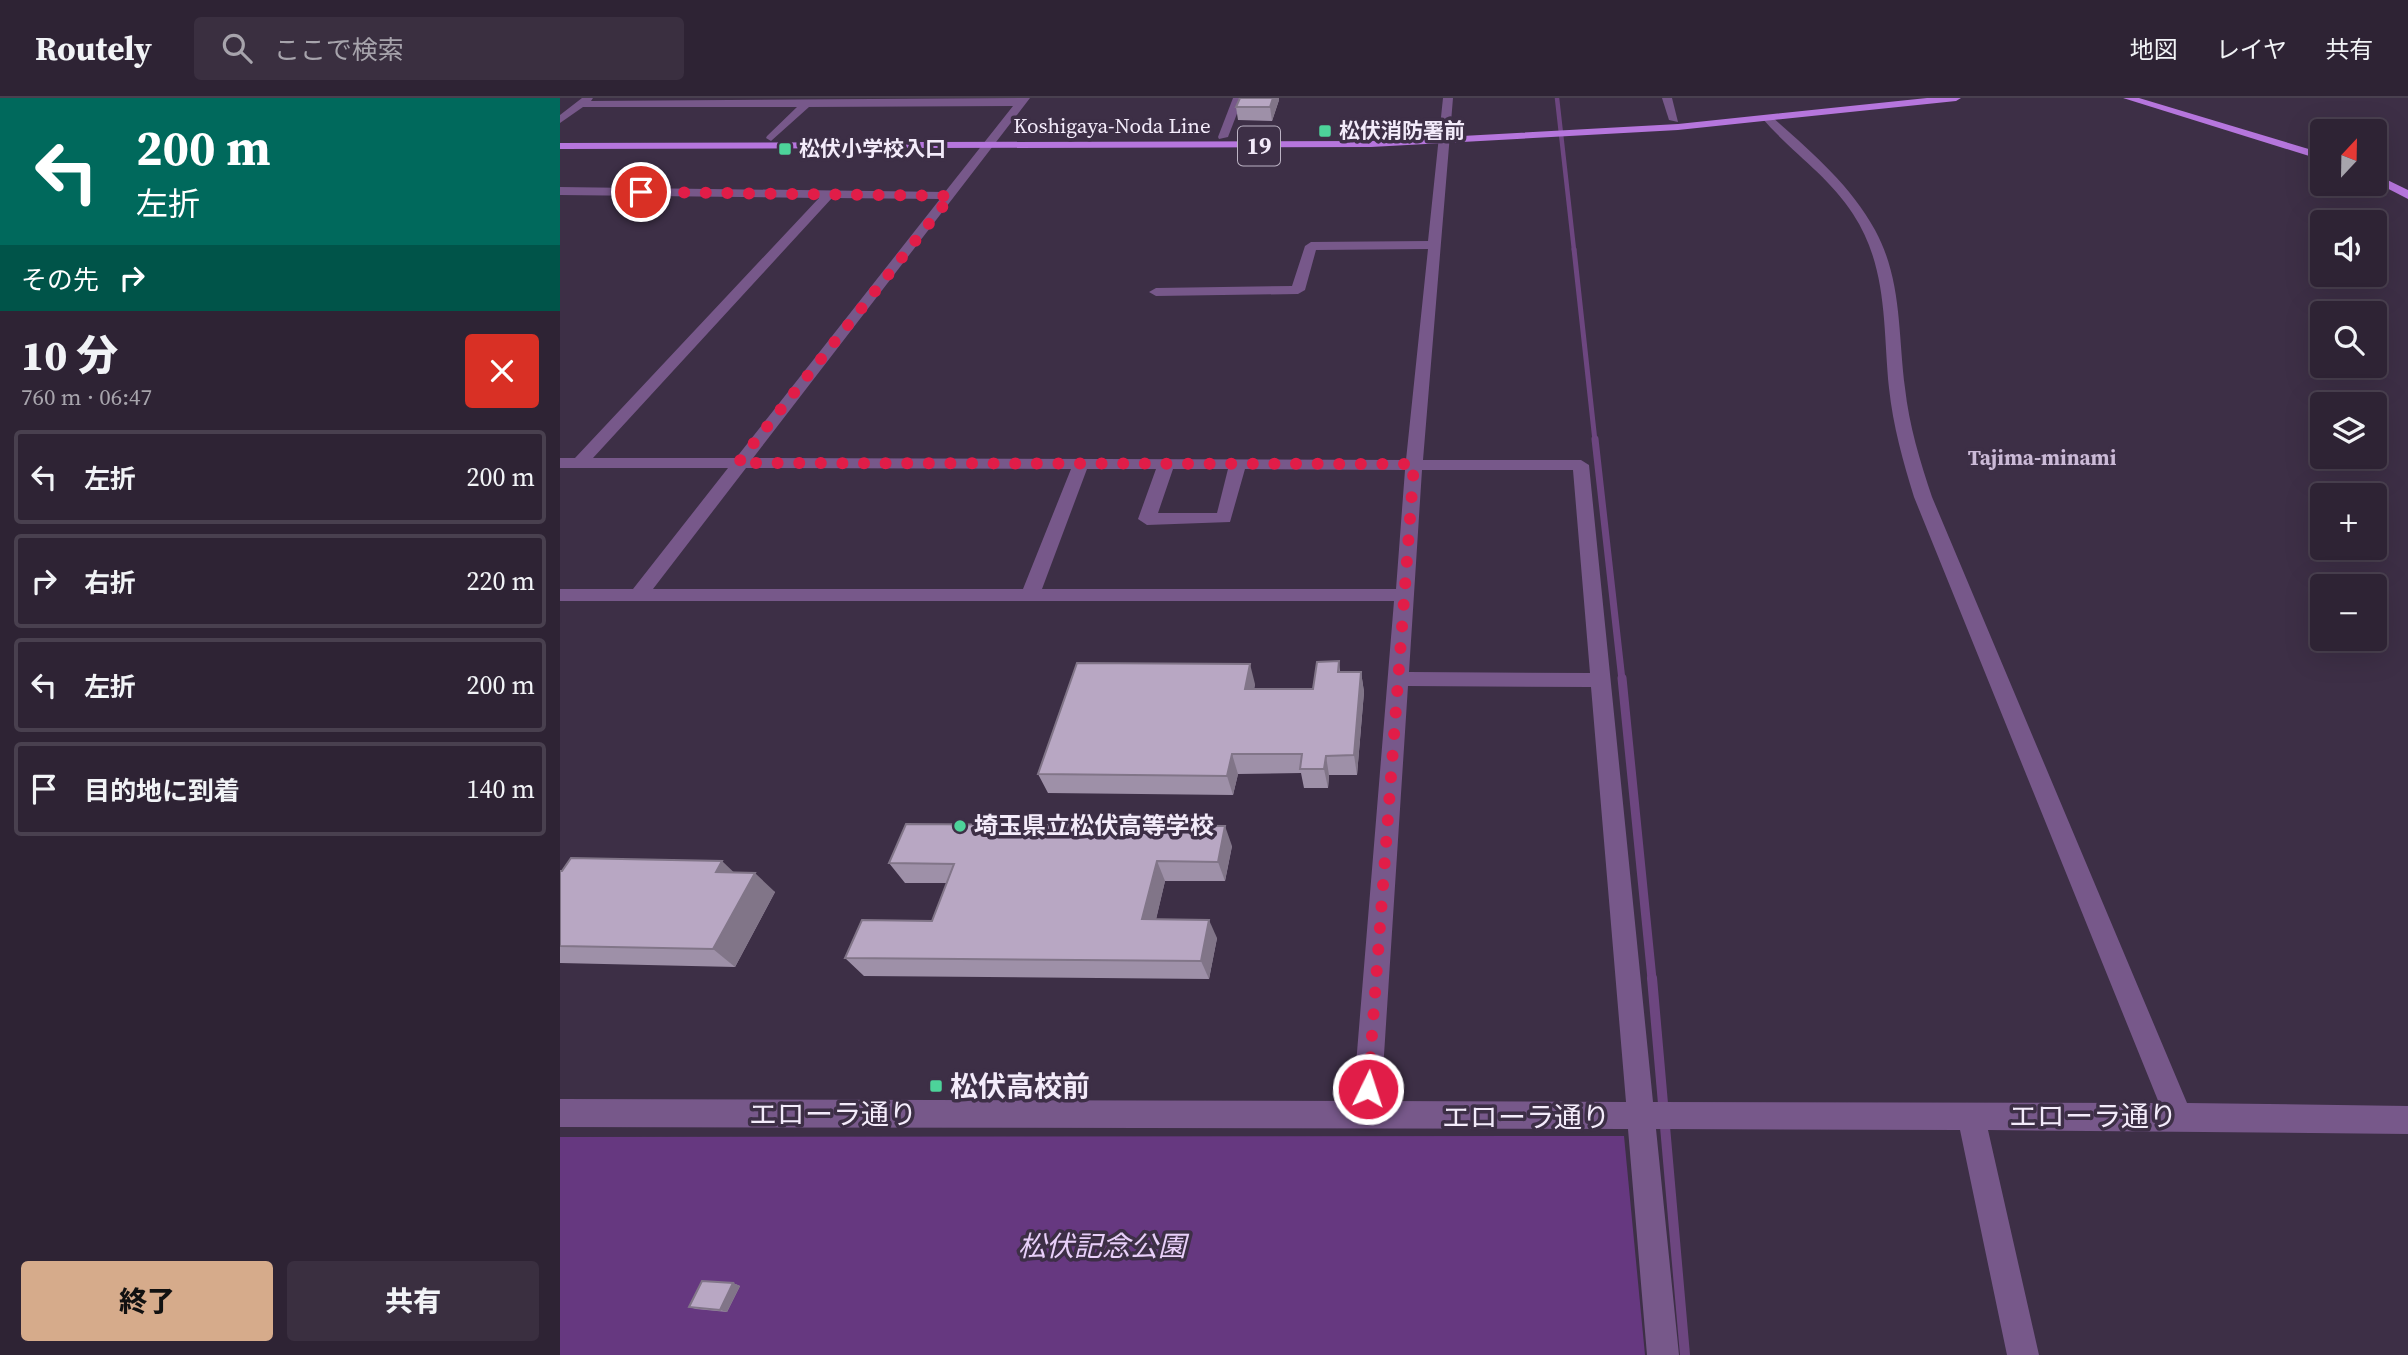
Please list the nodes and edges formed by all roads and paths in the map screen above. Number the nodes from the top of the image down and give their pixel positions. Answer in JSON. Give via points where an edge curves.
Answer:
{"nodes":[{"id":1,"x":1238,"y":98,"type":"edge"},
{"id":2,"x":1448,"y":98,"type":"edge"},
{"id":3,"x":1667,"y":98,"type":"edge"},
{"id":4,"x":1880,"y":98,"type":"edge"},
{"id":5,"x":1956,"y":98,"type":"edge"},
{"id":6,"x":2128,"y":98,"type":"edge"},
{"id":7,"x":585,"y":101,"type":"edge"},
{"id":8,"x":723,"y":101,"type":"edge"},
{"id":9,"x":809,"y":101,"type":"edge"},
{"id":10,"x":899,"y":101,"type":"edge"},
{"id":11,"x":949,"y":101,"type":"edge"},
{"id":12,"x":1023,"y":101,"type":"edge"},
{"id":13,"x":1767,"y":118,"type":"junction"},
{"id":14,"x":560,"y":120,"type":"edge"},
{"id":15,"x":1674,"y":120,"type":"junction"},
{"id":16,"x":560,"y":137,"type":"edge"},
{"id":17,"x":1223,"y":137,"type":"junction"},
{"id":18,"x":1445,"y":137,"type":"junction"},
{"id":19,"x":771,"y":138,"type":"junction"},
{"id":20,"x":992,"y":141,"type":"junction"},
{"id":21,"x":560,"y":146,"type":"edge"},
{"id":22,"x":2310,"y":154,"type":"edge"},
{"id":23,"x":2387,"y":184,"type":"edge"},
{"id":24,"x":560,"y":191,"type":"edge"},
{"id":25,"x":830,"y":193,"type":"junction"},
{"id":26,"x":2408,"y":195,"type":"edge"},
{"id":27,"x":951,"y":196,"type":"junction"},
{"id":28,"x":1434,"y":245,"type":"junction"},
{"id":29,"x":1156,"y":292,"type":"dead end"},
{"id":30,"x":560,"y":463,"type":"edge"},
{"id":31,"x":579,"y":463,"type":"junction"},
{"id":32,"x":738,"y":463,"type":"junction"},
{"id":33,"x":1081,"y":464,"type":"junction"},
{"id":34,"x":1166,"y":464,"type":"junction"},
{"id":35,"x":1238,"y":464,"type":"junction"},
{"id":36,"x":1414,"y":464,"type":"junction"},
{"id":37,"x":560,"y":595,"type":"edge"},
{"id":38,"x":638,"y":595,"type":"junction"},
{"id":39,"x":1030,"y":595,"type":"junction"},
{"id":40,"x":1405,"y":595,"type":"junction"},
{"id":41,"x":1400,"y":679,"type":"junction"},
{"id":42,"x":1601,"y":680,"type":"junction"},
{"id":43,"x":560,"y":1113,"type":"edge"},
{"id":44,"x":1366,"y":1116,"type":"junction"},
{"id":45,"x":1971,"y":1116,"type":"junction"},
{"id":46,"x":2179,"y":1116,"type":"junction"},
{"id":47,"x":1641,"y":1118,"type":"junction"},
{"id":48,"x":2408,"y":1120,"type":"edge"},
{"id":49,"x":1663,"y":1355,"type":"edge"},
{"id":50,"x":2023,"y":1355,"type":"edge"}],
"edges":[{"from":1,"to":17,"type":"street"},
{"from":2,"to":18,"type":"street"},
{"from":3,"to":15,"type":"street"},
{"from":4,"to":15,"type":"main road","name":"Koshigaya-Noda Line","number":"19"},
{"from":5,"to":13,"type":"main road","name":"Koshigaya-Noda Line","number":"19"},
{"from":6,"to":22,"type":"main road"},
{"from":7,"to":8,"type":"street"},
{"from":7,"to":14,"type":"street"},
{"from":8,"to":9,"type":"street"},
{"from":9,"to":10,"type":"street"},
{"from":9,"to":19,"type":"street"},
{"from":10,"to":11,"type":"street"},
{"from":11,"to":12,"type":"street"},
{"from":12,"to":20,"type":"street"},
{"from":13,"to":18,"type":"main road","name":"Koshigaya-Noda Line","number":"19","via":[[1633,131]]},
{"from":13,"to":46,"type":"street","via":[[1832,178],[1870,232],[1890,287],[1901,420],[1923,497]]},
{"from":15,"to":18,"type":"main road","name":"Koshigaya-Noda Line","number":"19"},
{"from":16,"to":19,"type":"main road","name":"Koshigaya-Noda Line","number":"19"},
{"from":17,"to":18,"type":"main road","name":"Koshigaya-Noda Line","number":"19"},
{"from":17,"to":20,"type":"main road","name":"Koshigaya-Noda Line","number":"19"},
{"from":18,"to":20,"type":"main road","name":"Koshigaya-Noda Line","number":"19","via":[[1307,145]]},
{"from":18,"to":28,"type":"street"},
{"from":19,"to":20,"type":"main road","name":"Koshigaya-Noda Line","number":"19"},
{"from":20,"to":21,"type":"main road","name":"Koshigaya-Noda Line","number":"19"},
{"from":20,"to":27,"type":"street"},
{"from":23,"to":26,"type":"main road"},
{"from":24,"to":25,"type":"street"},
{"from":25,"to":27,"type":"street"},
{"from":25,"to":31,"type":"street"},
{"from":27,"to":32,"type":"street"},
{"from":28,"to":29,"type":"street","via":[[1311,246],[1298,290]]},
{"from":28,"to":36,"type":"street"},
{"from":30,"to":31,"type":"street"},
{"from":31,"to":32,"type":"street"},
{"from":32,"to":33,"type":"street"},
{"from":32,"to":38,"type":"street"},
{"from":33,"to":34,"type":"street"},
{"from":33,"to":39,"type":"street"},
{"from":34,"to":35,"type":"street"},
{"from":34,"to":35,"type":"street","via":[[1147,519],[1224,518]]},
{"from":35,"to":36,"type":"street"},
{"from":36,"to":40,"type":"street"},
{"from":36,"to":42,"type":"street","via":[[1581,465]]},
{"from":37,"to":38,"type":"street"},
{"from":38,"to":39,"type":"street"},
{"from":39,"to":40,"type":"street"},
{"from":40,"to":41,"type":"street"},
{"from":41,"to":42,"type":"street"},
{"from":41,"to":44,"type":"street"},
{"from":42,"to":47,"type":"street"},
{"from":43,"to":44,"type":"street","name":"エローラ通り"},
{"from":44,"to":47,"type":"street","name":"エローラ通り"},
{"from":45,"to":46,"type":"street","name":"エローラ通り"},
{"from":45,"to":47,"type":"street","name":"エローラ通り"},
{"from":45,"to":50,"type":"street"},
{"from":46,"to":48,"type":"street","name":"エローラ通り"},
{"from":47,"to":49,"type":"street"}]}
